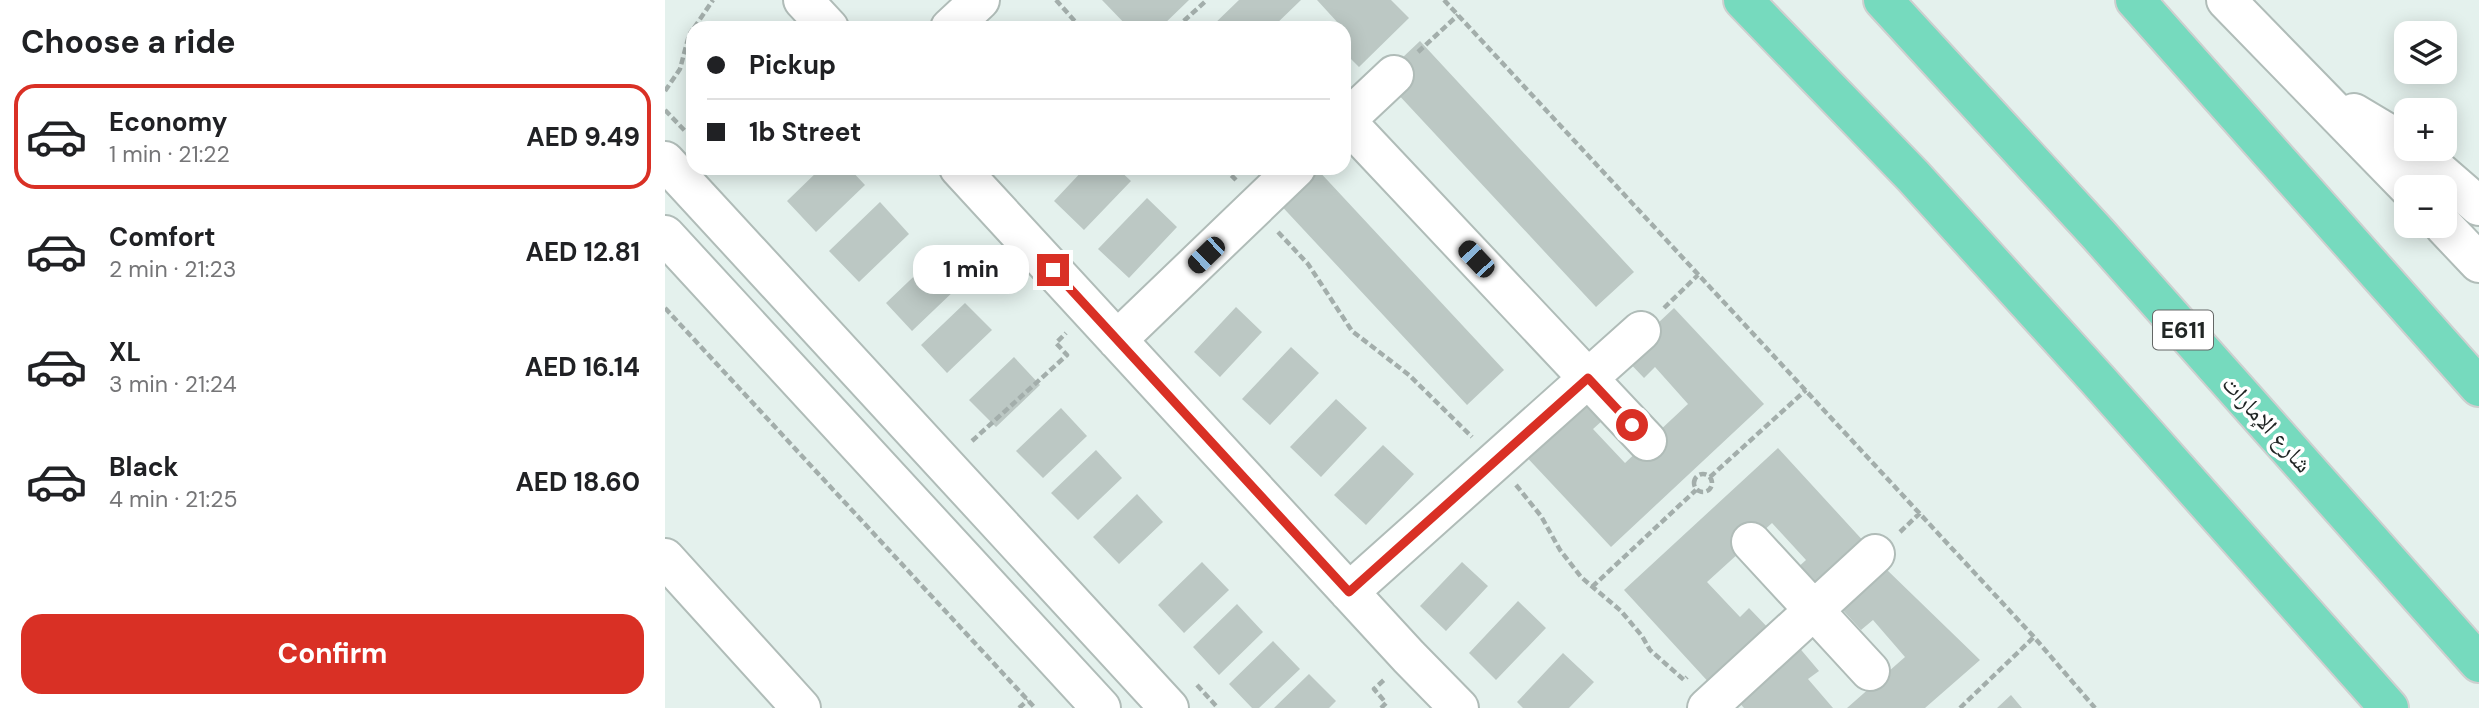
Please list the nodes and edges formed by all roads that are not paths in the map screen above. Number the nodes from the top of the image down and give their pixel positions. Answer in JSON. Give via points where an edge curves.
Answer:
{"nodes":[{"id":1,"x":803,"y":0,"type":"edge"},
{"id":2,"x":980,"y":0,"type":"edge"},
{"id":3,"x":1743,"y":0,"type":"edge"},
{"id":4,"x":1883,"y":0,"type":"edge"},
{"id":5,"x":2135,"y":0,"type":"edge"},
{"id":6,"x":2226,"y":0,"type":"edge"},
{"id":7,"x":822,"y":21,"type":"edge"},
{"id":8,"x":958,"y":21,"type":"edge"},
{"id":9,"x":1394,"y":75,"type":"road end"},
{"id":10,"x":2325,"y":101,"type":"junction"},
{"id":11,"x":1351,"y":114,"type":"edge"},
{"id":12,"x":1351,"y":126,"type":"edge"},
{"id":13,"x":2394,"y":137,"type":"edge"},
{"id":14,"x":665,"y":161,"type":"edge"},
{"id":15,"x":2429,"y":161,"type":"edge"},
{"id":16,"x":965,"y":175,"type":"edge"},
{"id":17,"x":1289,"y":175,"type":"edge"},
{"id":18,"x":2396,"y":175,"type":"edge"},
{"id":19,"x":2479,"y":206,"type":"edge"},
{"id":20,"x":665,"y":235,"type":"edge"},
{"id":21,"x":2455,"y":238,"type":"edge"},
{"id":22,"x":2479,"y":263,"type":"edge"},
{"id":23,"x":1641,"y":331,"type":"road end"},
{"id":24,"x":1117,"y":340,"type":"junction"},
{"id":25,"x":1588,"y":378,"type":"junction"},
{"id":26,"x":2479,"y":387,"type":"edge"},
{"id":27,"x":1647,"y":441,"type":"dead end"},
{"id":28,"x":1751,"y":542,"type":"dead end"},
{"id":29,"x":1875,"y":554,"type":"dead end"},
{"id":30,"x":665,"y":558,"type":"edge"},
{"id":31,"x":1349,"y":592,"type":"junction"},
{"id":32,"x":1814,"y":610,"type":"junction"},
{"id":33,"x":2479,"y":663,"type":"edge"},
{"id":34,"x":1870,"y":671,"type":"dead end"},
{"id":35,"x":801,"y":708,"type":"edge"},
{"id":36,"x":1101,"y":708,"type":"edge"},
{"id":37,"x":1169,"y":708,"type":"edge"},
{"id":38,"x":1459,"y":708,"type":"edge"},
{"id":39,"x":1707,"y":708,"type":"edge"},
{"id":40,"x":2389,"y":708,"type":"edge"}],
"edges":[{"from":1,"to":7,"type":"street"},
{"from":2,"to":8,"type":"street"},
{"from":3,"to":40,"type":"highway","via":[[1923,186]]},
{"from":4,"to":33,"type":"highway","name":"شارع الإمارات","number":"E611"},
{"from":5,"to":26,"type":"highway"},
{"from":6,"to":10,"type":"street"},
{"from":9,"to":11,"type":"street"},
{"from":10,"to":13,"type":"street"},
{"from":10,"to":18,"type":"street"},
{"from":12,"to":25,"type":"street"},
{"from":14,"to":37,"type":"street"},
{"from":15,"to":19,"type":"street"},
{"from":16,"to":24,"type":"street"},
{"from":17,"to":24,"type":"street"},
{"from":20,"to":36,"type":"street"},
{"from":21,"to":22,"type":"street"},
{"from":23,"to":25,"type":"street"},
{"from":24,"to":31,"type":"street"},
{"from":25,"to":27,"type":"street"},
{"from":25,"to":31,"type":"street"},
{"from":28,"to":32,"type":"street"},
{"from":29,"to":32,"type":"street"},
{"from":30,"to":35,"type":"street"},
{"from":31,"to":38,"type":"street"},
{"from":32,"to":34,"type":"street"},
{"from":32,"to":39,"type":"street"}]}
